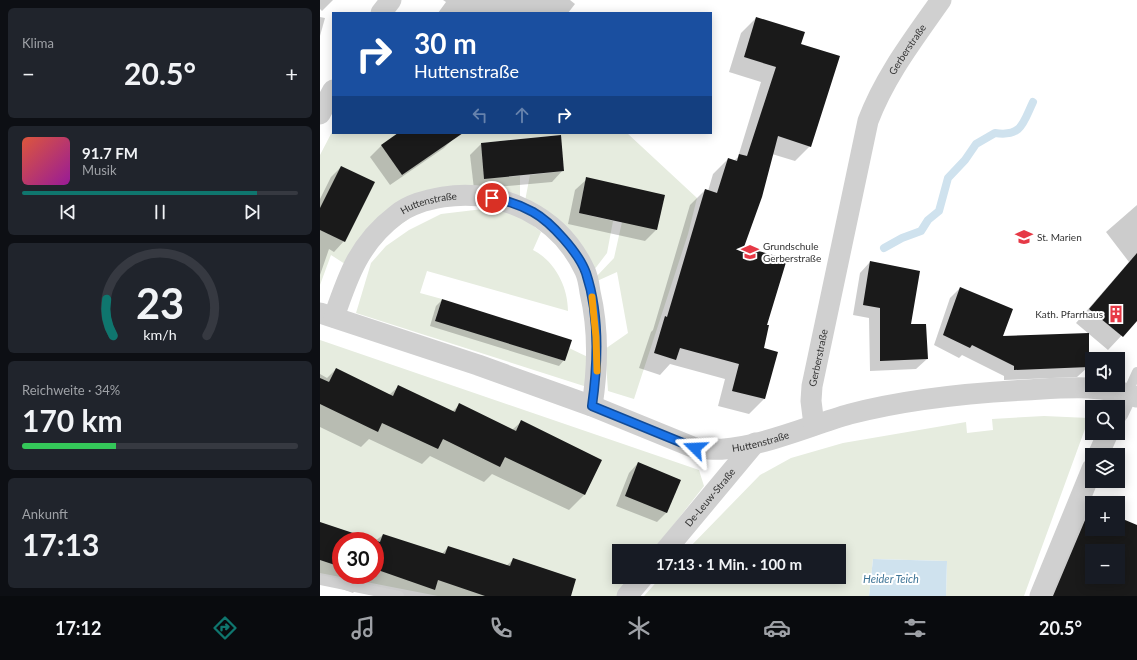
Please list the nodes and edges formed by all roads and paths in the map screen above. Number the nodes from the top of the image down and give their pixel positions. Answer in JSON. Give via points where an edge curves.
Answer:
{"nodes":[{"id":1,"x":391,"y":0,"type":"edge"},
{"id":2,"x":941,"y":0,"type":"edge"},
{"id":3,"x":382,"y":12,"type":"edge"},
{"id":4,"x":332,"y":92,"type":"edge"},
{"id":5,"x":320,"y":114,"type":"edge"},
{"id":6,"x":327,"y":315,"type":"edge"},
{"id":7,"x":1137,"y":372,"type":"edge"},
{"id":8,"x":1132,"y":395,"type":"edge"},
{"id":9,"x":1125,"y":404,"type":"edge"},
{"id":10,"x":592,"y":406,"type":"junction"},
{"id":11,"x":814,"y":425,"type":"junction"},
{"id":12,"x":755,"y":443,"type":"junction"},
{"id":13,"x":1085,"y":486,"type":"edge"},
{"id":14,"x":671,"y":544,"type":"edge"},
{"id":15,"x":320,"y":580,"type":"edge"},
{"id":16,"x":637,"y":584,"type":"edge"},
{"id":17,"x":399,"y":596,"type":"edge"},
{"id":18,"x":627,"y":596,"type":"edge"},
{"id":19,"x":1040,"y":596,"type":"edge"}],
"edges":[{"from":1,"to":3,"type":"street"},
{"from":2,"to":11,"type":"street","name":"Gerberstraße","via":[[877,96],[868,121],[812,386]]},
{"from":4,"to":5,"type":"street"},
{"from":6,"to":10,"type":"street","name":"Huttenstraße"},
{"from":6,"to":10,"type":"street","name":"Huttenstraße","via":[[360,253],[396,215],[412,205],[453,195],[479,195],[506,200],[534,212],[554,229],[573,250],[586,272],[596,337],[597,369]]},
{"from":7,"to":8,"type":"lane"},
{"from":8,"to":9,"type":"street"},
{"from":8,"to":11,"type":"street","via":[[1105,389],[1071,387],[1004,391],[920,400]]},
{"from":10,"to":12,"type":"street","name":"Huttenstraße","via":[[695,448],[717,450]]},
{"from":11,"to":12,"type":"street","name":"Huttenstraße"},
{"from":12,"to":14,"type":"street","name":"De-Leuw-Straße"},
{"from":13,"to":19,"type":"street"},
{"from":15,"to":17,"type":"lane"},
{"from":16,"to":18,"type":"street"}]}
